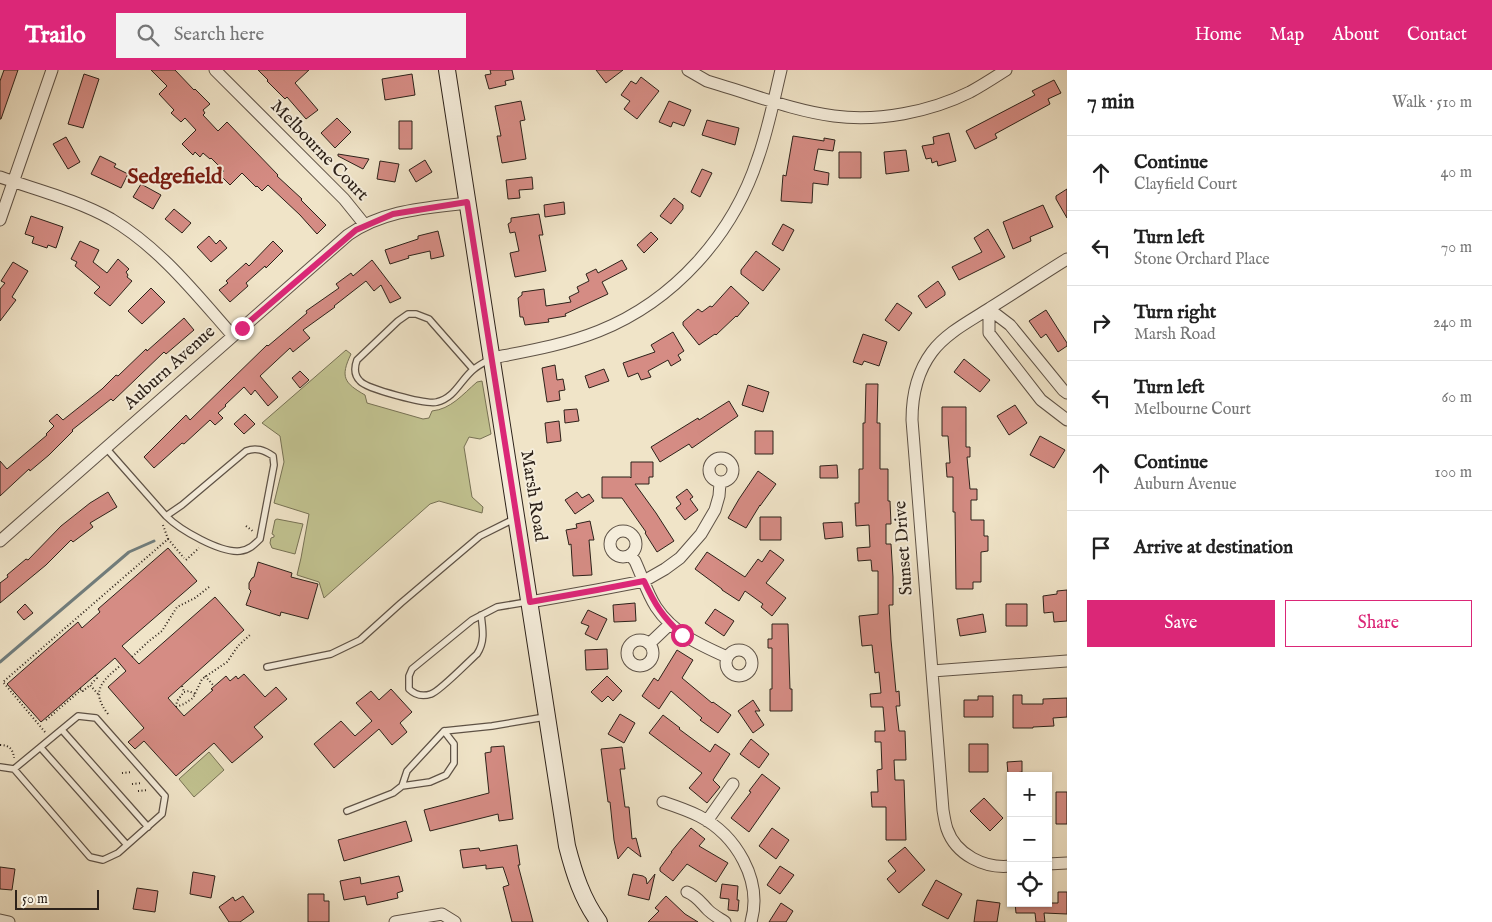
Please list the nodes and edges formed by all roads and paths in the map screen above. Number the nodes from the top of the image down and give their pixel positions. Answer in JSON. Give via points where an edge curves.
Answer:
{"nodes":[{"id":1,"x":52,"y":70,"type":"edge"},
{"id":2,"x":215,"y":70,"type":"edge"},
{"id":3,"x":447,"y":70,"type":"edge"},
{"id":4,"x":688,"y":70,"type":"edge"},
{"id":5,"x":781,"y":70,"type":"edge"},
{"id":6,"x":1006,"y":70,"type":"edge"},
{"id":7,"x":773,"y":101,"type":"junction"},
{"id":8,"x":0,"y":177,"type":"edge"},
{"id":9,"x":14,"y":182,"type":"junction"},
{"id":10,"x":467,"y":202,"type":"junction"},
{"id":11,"x":0,"y":220,"type":"edge"},
{"id":12,"x":365,"y":225,"type":"junction"},
{"id":13,"x":1067,"y":259,"type":"edge"},
{"id":14,"x":989,"y":309,"type":"junction"},
{"id":15,"x":233,"y":336,"type":"junction"},
{"id":16,"x":492,"y":358,"type":"junction"},
{"id":17,"x":473,"y":369,"type":"junction"},
{"id":18,"x":1067,"y":393,"type":"edge"},
{"id":19,"x":1067,"y":420,"type":"edge"},
{"id":20,"x":106,"y":448,"type":"junction"},
{"id":21,"x":720,"y":483,"type":"dead end"},
{"id":22,"x":166,"y":516,"type":"junction"},
{"id":23,"x":516,"y":518,"type":"junction"},
{"id":24,"x":162,"y":524,"type":"dead end"},
{"id":25,"x":168,"y":539,"type":"junction"},
{"id":26,"x":0,"y":541,"type":"edge"},
{"id":27,"x":203,"y":545,"type":"dead end"},
{"id":28,"x":630,"y":555,"type":"dead end"},
{"id":29,"x":644,"y":581,"type":"junction"},
{"id":30,"x":209,"y":587,"type":"dead end"},
{"id":31,"x":530,"y":602,"type":"junction"},
{"id":32,"x":481,"y":615,"type":"junction"},
{"id":33,"x":670,"y":624,"type":"junction"},
{"id":34,"x":251,"y":634,"type":"dead end"},
{"id":35,"x":649,"y":644,"type":"dead end"},
{"id":36,"x":132,"y":656,"type":"dead end"},
{"id":37,"x":727,"y":658,"type":"dead end"},
{"id":38,"x":1067,"y":661,"type":"edge"},
{"id":39,"x":121,"y":665,"type":"dead end"},
{"id":40,"x":267,"y":667,"type":"dead end"},
{"id":41,"x":932,"y":671,"type":"junction"},
{"id":42,"x":95,"y":675,"type":"dead end"},
{"id":43,"x":205,"y":676,"type":"junction"},
{"id":44,"x":90,"y":685,"type":"junction"},
{"id":45,"x":182,"y":686,"type":"dead end"},
{"id":46,"x":214,"y":686,"type":"dead end"},
{"id":47,"x":184,"y":692,"type":"junction"},
{"id":48,"x":98,"y":694,"type":"junction"},
{"id":49,"x":195,"y":694,"type":"junction"},
{"id":50,"x":108,"y":714,"type":"dead end"},
{"id":51,"x":547,"y":716,"type":"junction"},
{"id":52,"x":46,"y":720,"type":"dead end"},
{"id":53,"x":62,"y":730,"type":"junction"},
{"id":54,"x":444,"y":732,"type":"junction"},
{"id":55,"x":47,"y":733,"type":"dead end"},
{"id":56,"x":0,"y":744,"type":"edge"},
{"id":57,"x":41,"y":748,"type":"junction"},
{"id":58,"x":14,"y":758,"type":"dead end"},
{"id":59,"x":0,"y":767,"type":"edge"},
{"id":60,"x":14,"y":769,"type":"junction"},
{"id":61,"x":733,"y":784,"type":"dead end"},
{"id":62,"x":402,"y":786,"type":"junction"},
{"id":63,"x":663,"y":802,"type":"dead end"},
{"id":64,"x":347,"y":811,"type":"dead end"},
{"id":65,"x":707,"y":820,"type":"junction"},
{"id":66,"x":148,"y":827,"type":"junction"},
{"id":67,"x":127,"y":845,"type":"junction"},
{"id":68,"x":1052,"y":864,"type":"edge"},
{"id":69,"x":1067,"y":864,"type":"edge"},
{"id":70,"x":1007,"y":866,"type":"edge"},
{"id":71,"x":687,"y":892,"type":"dead end"},
{"id":72,"x":0,"y":920,"type":"edge"},
{"id":73,"x":9,"y":922,"type":"edge"},
{"id":74,"x":395,"y":922,"type":"edge"},
{"id":75,"x":455,"y":922,"type":"edge"},
{"id":76,"x":599,"y":922,"type":"edge"},
{"id":77,"x":725,"y":922,"type":"edge"},
{"id":78,"x":751,"y":922,"type":"edge"}],
"edges":[{"from":1,"to":9,"type":"street"},
{"from":2,"to":12,"type":"street","name":"Melbourne Court","via":[[344,199]]},
{"from":3,"to":10,"type":"street","name":"Marsh Road"},
{"from":4,"to":7,"type":"street","via":[[713,83]]},
{"from":5,"to":7,"type":"street"},
{"from":6,"to":7,"type":"street","via":[[946,102],[889,116],[834,116]]},
{"from":7,"to":16,"type":"street","via":[[758,159],[740,202],[707,252],[678,281],[636,313],[599,331],[536,350]]},
{"from":8,"to":9,"type":"street"},
{"from":9,"to":11,"type":"street"},
{"from":9,"to":15,"type":"street","via":[[84,206],[135,235],[186,282]]},
{"from":10,"to":12,"type":"street","name":"Melbourne Court","via":[[406,211]]},
{"from":10,"to":16,"type":"street","name":"Marsh Road"},
{"from":12,"to":15,"type":"street","name":"Auburn Avenue","via":[[348,235]]},
{"from":13,"to":14,"type":"street","name":"Sunset Drive"},
{"from":14,"to":18,"type":"street","via":[[1010,325]]},
{"from":14,"to":19,"type":"street","via":[[989,333],[1041,400]]},
{"from":14,"to":41,"type":"street","name":"Sunset Drive","via":[[937,346],[922,368],[912,402]]},
{"from":15,"to":20,"type":"street","name":"Auburn Avenue"},
{"from":16,"to":17,"type":"lane"},
{"from":16,"to":23,"type":"street","name":"Marsh Road"},
{"from":17,"to":17,"type":"lane","via":[[429,319],[416,314],[408,314],[398,321],[356,360],[354,366],[362,384],[428,403],[450,396]]},
{"from":20,"to":22,"type":"lane"},
{"from":20,"to":26,"type":"street","name":"Auburn Avenue"},
{"from":21,"to":29,"type":"street","via":[[715,510],[694,543],[680,558]]},
{"from":22,"to":22,"type":"lane","via":[[184,531],[219,547],[234,552],[249,549],[260,539],[273,456],[260,449],[246,451]]},
{"from":23,"to":31,"type":"street","name":"Marsh Road"},
{"from":23,"to":40,"type":"lane","via":[[480,536],[360,640],[331,654]]},
{"from":24,"to":25,"type":"path"},
{"from":25,"to":27,"type":"path","via":[[185,559]]},
{"from":25,"to":55,"type":"path","via":[[3,682]]},
{"from":28,"to":29,"type":"street"},
{"from":29,"to":31,"type":"street"},
{"from":29,"to":33,"type":"street","via":[[657,608]]},
{"from":30,"to":36,"type":"path","via":[[177,607],[162,631]]},
{"from":31,"to":32,"type":"lane","via":[[496,607]]},
{"from":31,"to":51,"type":"street","name":"Marsh Road"},
{"from":32,"to":32,"type":"lane","via":[[412,669],[409,689],[414,694],[433,694],[477,654],[482,646]]},
{"from":33,"to":35,"type":"street"},
{"from":33,"to":37,"type":"street","via":[[682,635]]},
{"from":34,"to":43,"type":"path","via":[[227,662]]},
{"from":38,"to":41,"type":"street"},
{"from":39,"to":48,"type":"path","via":[[104,680]]},
{"from":41,"to":70,"type":"street","name":"Sunset Drive","via":[[947,830],[959,848],[970,857],[991,866]]},
{"from":42,"to":44,"type":"path","via":[[98,678]]},
{"from":43,"to":46,"type":"path"},
{"from":43,"to":49,"type":"path"},
{"from":44,"to":48,"type":"path"},
{"from":44,"to":52,"type":"path","via":[[83,691],[81,688]]},
{"from":45,"to":47,"type":"path"},
{"from":47,"to":49,"type":"path"},
{"from":47,"to":49,"type":"path","via":[[176,707]]},
{"from":48,"to":50,"type":"path"},
{"from":51,"to":54,"type":"lane"},
{"from":51,"to":76,"type":"street","name":"Marsh Road","via":[[573,870]]},
{"from":53,"to":57,"type":"lane"},
{"from":53,"to":66,"type":"lane"},
{"from":53,"to":66,"type":"lane","via":[[78,716],[96,718],[165,796],[162,814]]},
{"from":54,"to":62,"type":"lane","via":[[407,771]]},
{"from":54,"to":62,"type":"lane","via":[[454,744],[454,763],[446,775],[430,782]]},
{"from":56,"to":58,"type":"path","via":[[11,749]]},
{"from":57,"to":60,"type":"lane"},
{"from":57,"to":67,"type":"lane"},
{"from":59,"to":60,"type":"lane"},
{"from":60,"to":67,"type":"lane","via":[[90,857],[103,860]]},
{"from":61,"to":65,"type":"street"},
{"from":62,"to":64,"type":"lane","via":[[393,793]]},
{"from":63,"to":65,"type":"street"},
{"from":65,"to":78,"type":"street","via":[[729,839],[746,866],[753,899]]},
{"from":66,"to":67,"type":"lane"},
{"from":68,"to":69,"type":"street"},
{"from":71,"to":77,"type":"street"},
{"from":72,"to":73,"type":"street"},
{"from":74,"to":75,"type":"street","via":[[442,914]]}]}
